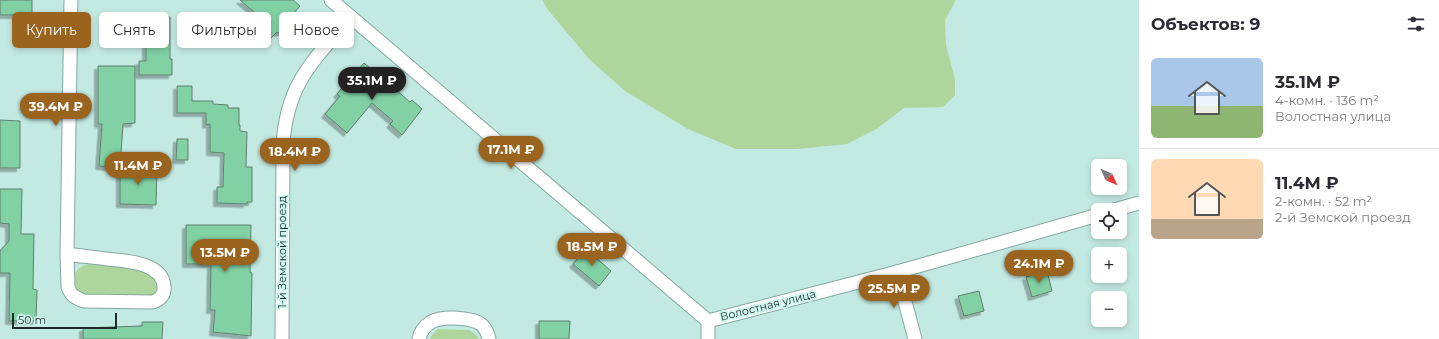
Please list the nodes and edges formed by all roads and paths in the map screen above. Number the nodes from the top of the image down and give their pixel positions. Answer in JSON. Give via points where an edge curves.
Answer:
{"nodes":[{"id":1,"x":71,"y":0,"type":"edge"},
{"id":2,"x":331,"y":0,"type":"edge"},
{"id":3,"x":345,"y":12,"type":"edge"},
{"id":4,"x":354,"y":20,"type":"edge"},
{"id":5,"x":324,"y":48,"type":"edge"},
{"id":6,"x":1139,"y":203,"type":"edge"},
{"id":7,"x":1127,"y":206,"type":"edge"},
{"id":8,"x":1091,"y":217,"type":"edge"},
{"id":9,"x":66,"y":254,"type":"junction"},
{"id":10,"x":898,"y":272,"type":"junction"},
{"id":11,"x":708,"y":321,"type":"junction"},
{"id":12,"x":282,"y":339,"type":"edge"},
{"id":13,"x":419,"y":339,"type":"edge"},
{"id":14,"x":489,"y":339,"type":"edge"},
{"id":15,"x":708,"y":339,"type":"edge"},
{"id":16,"x":916,"y":339,"type":"edge"}],
"edges":[{"from":1,"to":9,"type":"street"},
{"from":2,"to":3,"type":"street","name":"Волостная улица"},
{"from":4,"to":11,"type":"street","name":"Волостная улица"},
{"from":5,"to":12,"type":"street","name":"1-й Земской проезд","via":[[298,83],[284,127]]},
{"from":6,"to":7,"type":"street"},
{"from":8,"to":10,"type":"street","name":"Волостная улица"},
{"from":9,"to":9,"type":"street","via":[[145,265],[158,272],[162,278],[163,295],[153,302],[84,301],[75,298],[68,287]]},
{"from":10,"to":11,"type":"street","name":"Волостная улица"},
{"from":10,"to":16,"type":"street"},
{"from":11,"to":15,"type":"street"},
{"from":13,"to":14,"type":"street","via":[[424,327],[432,321],[442,319],[474,320],[482,325]]}]}
